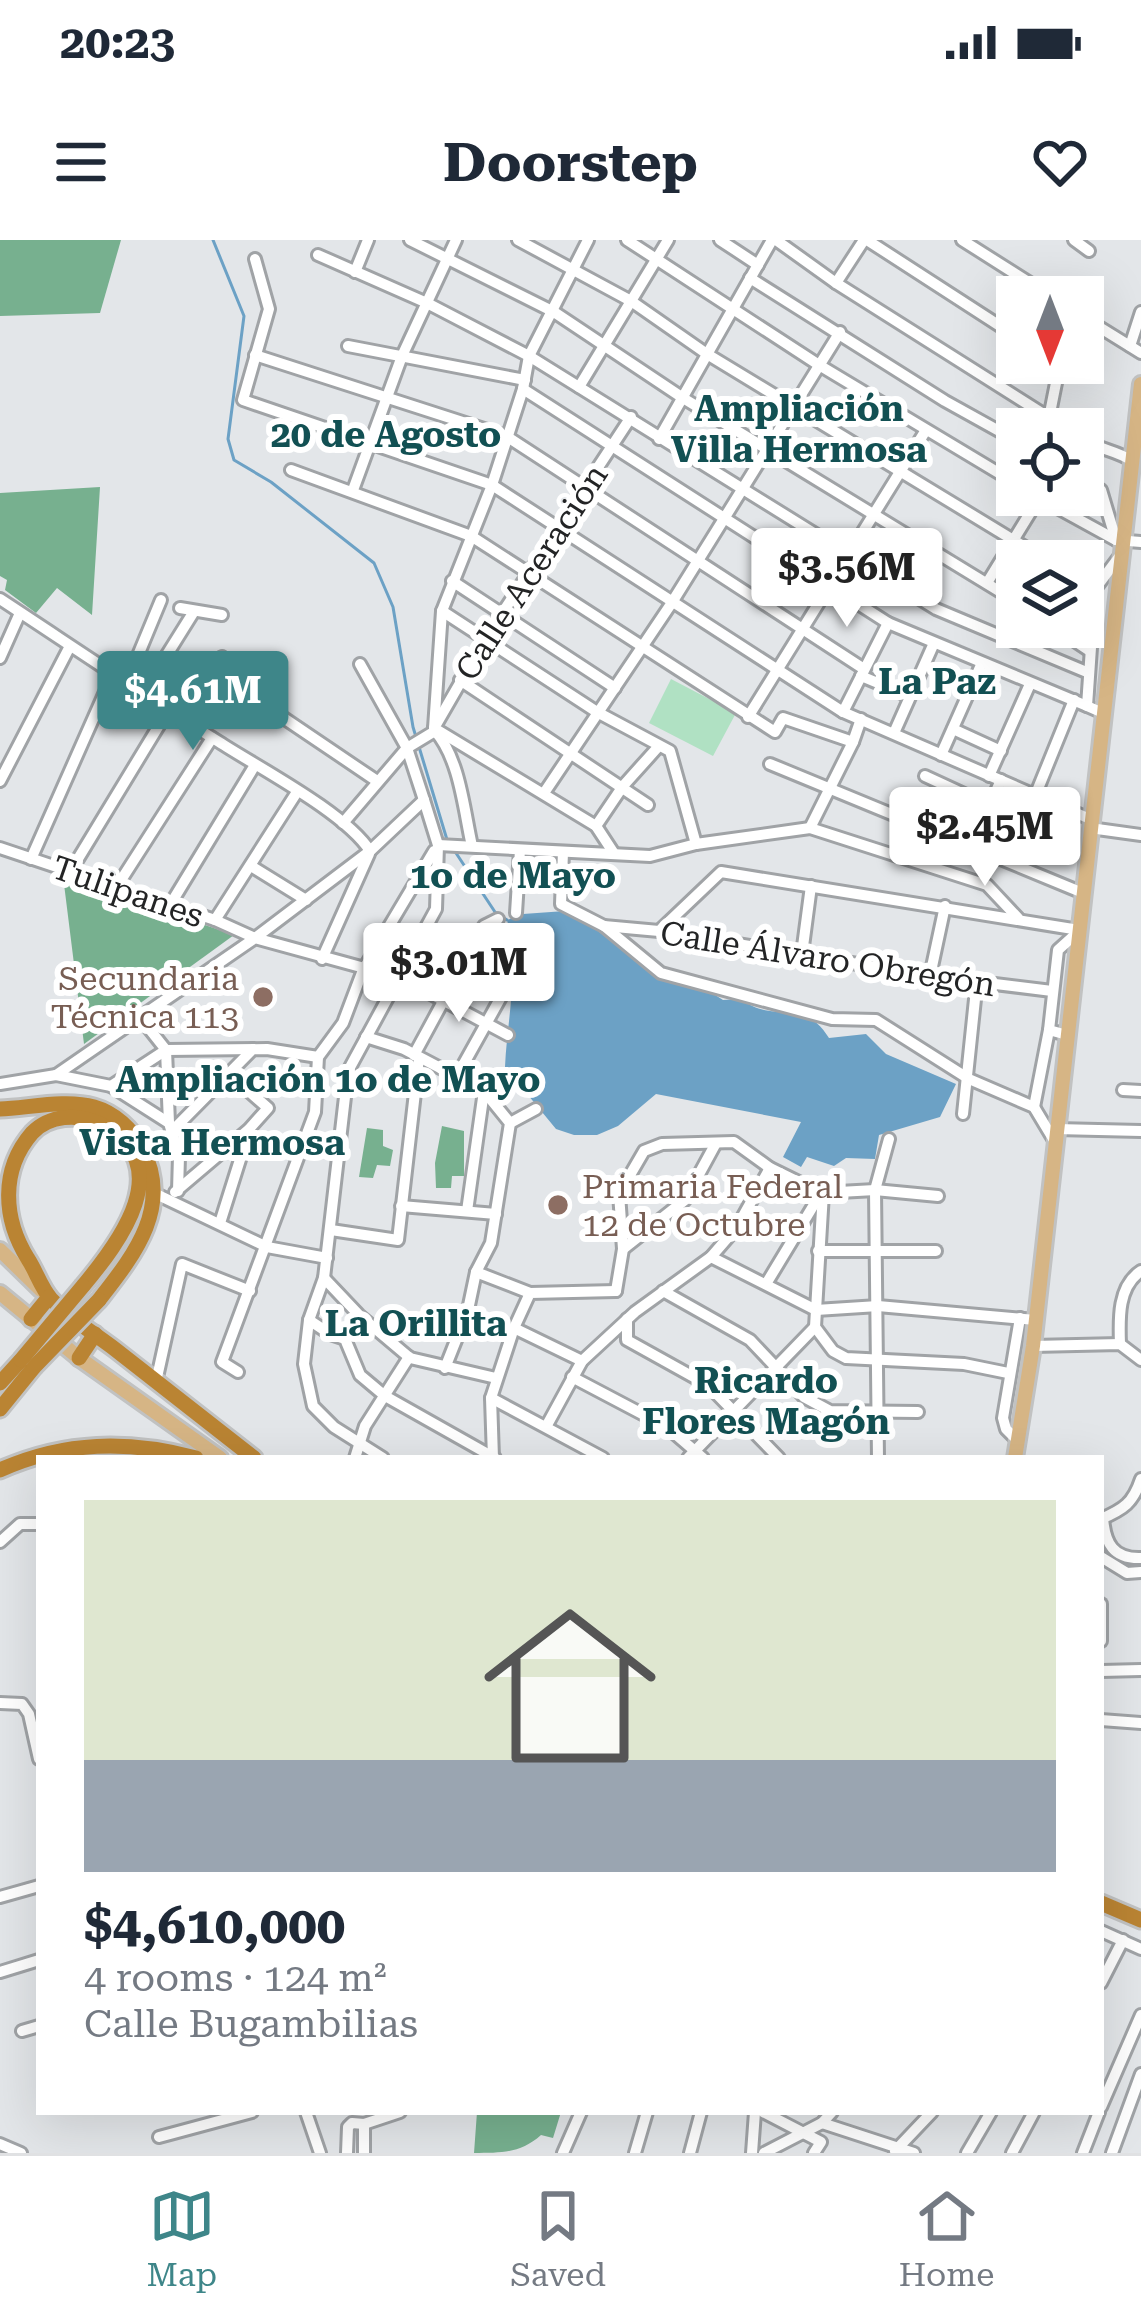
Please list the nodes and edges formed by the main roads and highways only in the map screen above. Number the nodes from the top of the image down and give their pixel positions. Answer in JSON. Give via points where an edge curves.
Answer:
{"nodes":[{"id":1,"x":1141,"y":384,"type":"edge"},
{"id":2,"x":1140,"y":402,"type":"edge"},
{"id":3,"x":0,"y":1109,"type":"edge"},
{"id":4,"x":0,"y":1250,"type":"edge"},
{"id":5,"x":0,"y":1293,"type":"edge"},
{"id":6,"x":49,"y":1298,"type":"junction"},
{"id":7,"x":31,"y":1318,"type":"junction"},
{"id":8,"x":95,"y":1334,"type":"junction"},
{"id":9,"x":79,"y":1358,"type":"junction"},
{"id":10,"x":28,"y":1363,"type":"junction"},
{"id":11,"x":0,"y":1384,"type":"edge"},
{"id":12,"x":0,"y":1408,"type":"edge"},
{"id":13,"x":1015,"y":1452,"type":"edge"},
{"id":14,"x":46,"y":1455,"type":"edge"},
{"id":15,"x":184,"y":1455,"type":"edge"},
{"id":16,"x":216,"y":1455,"type":"edge"},
{"id":17,"x":250,"y":1455,"type":"edge"},
{"id":18,"x":36,"y":1457,"type":"edge"},
{"id":19,"x":0,"y":1470,"type":"edge"},
{"id":20,"x":1104,"y":1904,"type":"edge"},
{"id":21,"x":1141,"y":1920,"type":"edge"}],
"edges":[{"from":1,"to":2,"type":"main road"},
{"from":2,"to":13,"type":"main road"},
{"from":3,"to":10,"type":"highway","bridge":true,"via":[[77,1105],[113,1115],[145,1154],[159,1195],[135,1253],[99,1300]]},
{"from":4,"to":6,"type":"main road"},
{"from":5,"to":7,"type":"main road"},
{"from":6,"to":7,"type":"highway"},
{"from":6,"to":8,"type":"highway"},
{"from":6,"to":10,"type":"highway","bridge":true,"via":[[16,1242],[6,1191],[14,1155],[34,1131],[63,1118],[87,1119],[110,1130],[131,1155],[139,1185],[132,1220]]},
{"from":7,"to":9,"type":"main road"},
{"from":8,"to":9,"type":"highway"},
{"from":8,"to":17,"type":"highway"},
{"from":9,"to":16,"type":"main road"},
{"from":10,"to":11,"type":"highway"},
{"from":10,"to":12,"type":"highway"},
{"from":14,"to":15,"type":"highway","via":[[105,1444]]},
{"from":18,"to":19,"type":"highway"},
{"from":20,"to":21,"type":"highway"}]}
